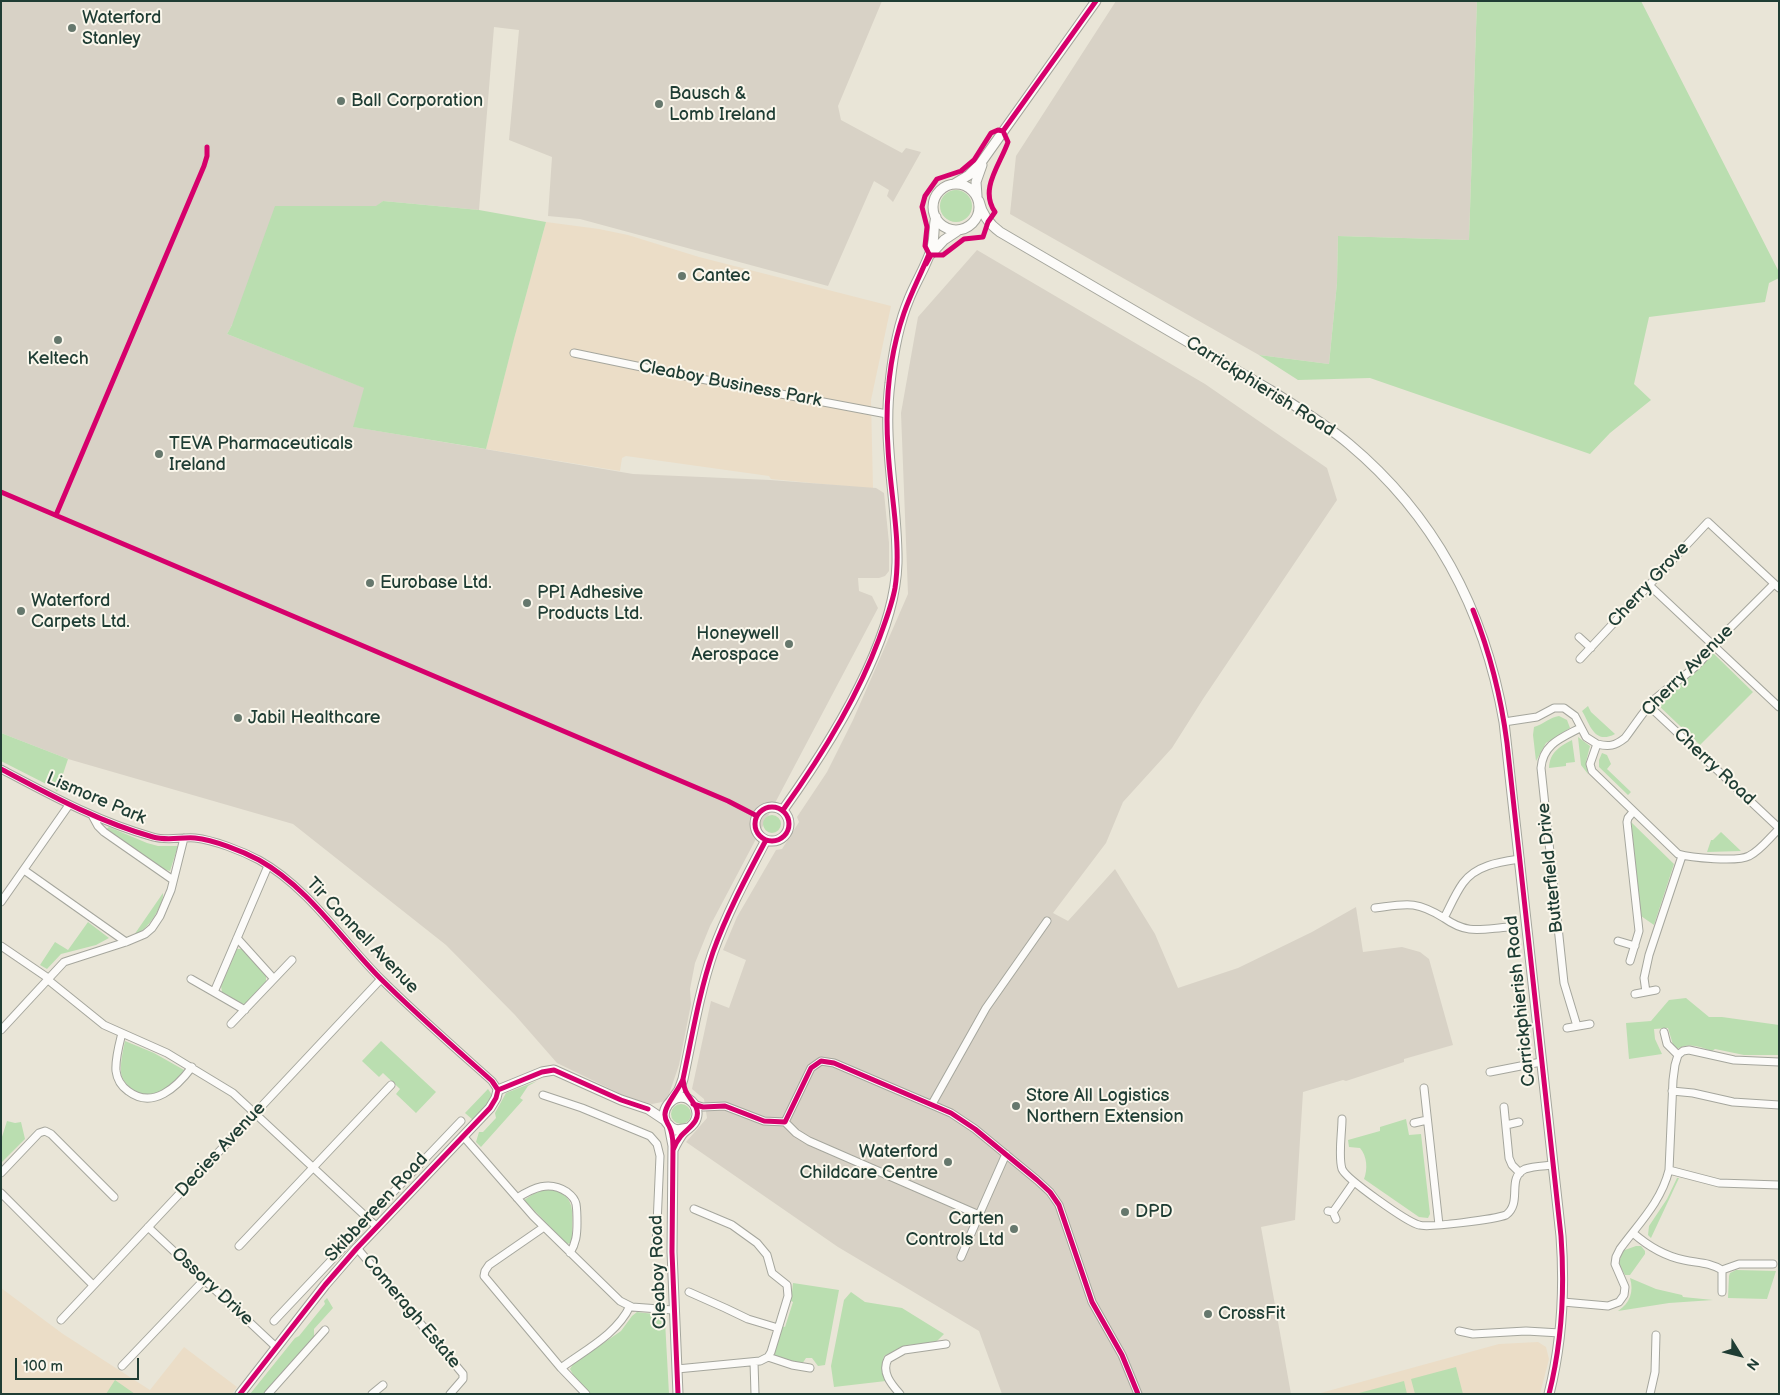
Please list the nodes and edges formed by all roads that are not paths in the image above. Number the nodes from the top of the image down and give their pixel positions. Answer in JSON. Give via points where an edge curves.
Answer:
{"nodes":[{"id":1,"x":1096,"y":1,"type":"edge"},
{"id":2,"x":986,"y":156,"type":"junction"},
{"id":3,"x":954,"y":184,"type":"junction"},
{"id":4,"x":978,"y":199,"type":"junction"},
{"id":5,"x":936,"y":217,"type":"junction"},
{"id":6,"x":963,"y":228,"type":"junction"},
{"id":7,"x":1004,"y":234,"type":"junction"},
{"id":8,"x":925,"y":265,"type":"junction"},
{"id":9,"x":574,"y":353,"type":"dead end"},
{"id":10,"x":887,"y":414,"type":"junction"},
{"id":11,"x":1649,"y":585,"type":"junction"},
{"id":12,"x":1776,"y":586,"type":"edge"},
{"id":13,"x":1579,"y":637,"type":"dead end"},
{"id":14,"x":1713,"y":645,"type":"junction"},
{"id":15,"x":1590,"y":648,"type":"junction"},
{"id":16,"x":1580,"y":659,"type":"dead end"},
{"id":17,"x":1649,"y":706,"type":"junction"},
{"id":18,"x":1779,"y":707,"type":"edge"},
{"id":19,"x":1504,"y":722,"type":"junction"},
{"id":20,"x":1580,"y":728,"type":"junction"},
{"id":21,"x":1596,"y":744,"type":"junction"},
{"id":22,"x":1,"y":769,"type":"edge"},
{"id":23,"x":69,"y":805,"type":"junction"},
{"id":24,"x":782,"y":810,"type":"junction"},
{"id":25,"x":1633,"y":812,"type":"junction"},
{"id":26,"x":92,"y":815,"type":"junction"},
{"id":27,"x":1779,"y":828,"type":"edge"},
{"id":28,"x":184,"y":838,"type":"junction"},
{"id":29,"x":766,"y":840,"type":"junction"},
{"id":30,"x":1682,"y":856,"type":"junction"},
{"id":31,"x":1520,"y":858,"type":"junction"},
{"id":32,"x":268,"y":866,"type":"junction"},
{"id":33,"x":24,"y":870,"type":"junction"},
{"id":34,"x":173,"y":880,"type":"junction"},
{"id":35,"x":1,"y":902,"type":"edge"},
{"id":36,"x":1375,"y":908,"type":"dead end"},
{"id":37,"x":1444,"y":918,"type":"junction"},
{"id":38,"x":1047,"y":921,"type":"dead end"},
{"id":39,"x":1509,"y":927,"type":"dead end"},
{"id":40,"x":237,"y":938,"type":"junction"},
{"id":41,"x":1618,"y":941,"type":"dead end"},
{"id":42,"x":126,"y":942,"type":"junction"},
{"id":43,"x":1,"y":946,"type":"edge"},
{"id":44,"x":1635,"y":946,"type":"junction"},
{"id":45,"x":292,"y":960,"type":"dead end"},
{"id":46,"x":1630,"y":961,"type":"dead end"},
{"id":47,"x":47,"y":979,"type":"junction"},
{"id":48,"x":191,"y":979,"type":"dead end"},
{"id":49,"x":274,"y":979,"type":"junction"},
{"id":50,"x":381,"y":979,"type":"junction"},
{"id":51,"x":1656,"y":990,"type":"dead end"},
{"id":52,"x":214,"y":992,"type":"junction"},
{"id":53,"x":1646,"y":992,"type":"junction"},
{"id":54,"x":1635,"y":994,"type":"dead end"},
{"id":55,"x":244,"y":1010,"type":"junction"},
{"id":56,"x":231,"y":1024,"type":"dead end"},
{"id":57,"x":1590,"y":1024,"type":"dead end"},
{"id":58,"x":1577,"y":1026,"type":"junction"},
{"id":59,"x":1567,"y":1028,"type":"dead end"},
{"id":60,"x":1,"y":1030,"type":"edge"},
{"id":61,"x":1664,"y":1032,"type":"dead end"},
{"id":62,"x":122,"y":1033,"type":"junction"},
{"id":63,"x":1678,"y":1055,"type":"junction"},
{"id":64,"x":1542,"y":1062,"type":"junction"},
{"id":65,"x":1779,"y":1062,"type":"edge"},
{"id":66,"x":192,"y":1067,"type":"junction"},
{"id":67,"x":1490,"y":1072,"type":"dead end"},
{"id":68,"x":683,"y":1079,"type":"junction"},
{"id":69,"x":391,"y":1085,"type":"dead end"},
{"id":70,"x":1424,"y":1088,"type":"dead end"},
{"id":71,"x":498,"y":1090,"type":"junction"},
{"id":72,"x":1672,"y":1091,"type":"junction"},
{"id":73,"x":543,"y":1095,"type":"dead end"},
{"id":74,"x":670,"y":1102,"type":"junction"},
{"id":75,"x":692,"y":1102,"type":"junction"},
{"id":76,"x":932,"y":1104,"type":"junction"},
{"id":77,"x":1779,"y":1105,"type":"edge"},
{"id":78,"x":716,"y":1106,"type":"junction"},
{"id":79,"x":1504,"y":1106,"type":"dead end"},
{"id":80,"x":648,"y":1109,"type":"junction"},
{"id":81,"x":256,"y":1113,"type":"junction"},
{"id":82,"x":1342,"y":1119,"type":"dead end"},
{"id":83,"x":1427,"y":1120,"type":"junction"},
{"id":84,"x":461,"y":1121,"type":"dead end"},
{"id":85,"x":696,"y":1121,"type":"junction"},
{"id":86,"x":785,"y":1122,"type":"junction"},
{"id":87,"x":1519,"y":1122,"type":"dead end"},
{"id":88,"x":667,"y":1123,"type":"junction"},
{"id":89,"x":1414,"y":1123,"type":"dead end"},
{"id":90,"x":1506,"y":1125,"type":"junction"},
{"id":91,"x":689,"y":1128,"type":"junction"},
{"id":92,"x":463,"y":1136,"type":"junction"},
{"id":93,"x":673,"y":1150,"type":"junction"},
{"id":94,"x":1006,"y":1154,"type":"junction"},
{"id":95,"x":1552,"y":1165,"type":"junction"},
{"id":96,"x":418,"y":1166,"type":"junction"},
{"id":97,"x":314,"y":1167,"type":"junction"},
{"id":98,"x":1669,"y":1170,"type":"junction"},
{"id":99,"x":1,"y":1173,"type":"edge"},
{"id":100,"x":1520,"y":1173,"type":"junction"},
{"id":101,"x":426,"y":1174,"type":"junction"},
{"id":102,"x":1354,"y":1182,"type":"junction"},
{"id":103,"x":1779,"y":1184,"type":"edge"},
{"id":104,"x":1,"y":1193,"type":"edge"},
{"id":105,"x":114,"y":1197,"type":"dead end"},
{"id":106,"x":517,"y":1198,"type":"junction"},
{"id":107,"x":381,"y":1205,"type":"dead end"},
{"id":108,"x":694,"y":1209,"type":"dead end"},
{"id":109,"x":1332,"y":1214,"type":"dead end"},
{"id":110,"x":979,"y":1215,"type":"junction"},
{"id":111,"x":657,"y":1224,"type":"junction"},
{"id":112,"x":671,"y":1224,"type":"junction"},
{"id":113,"x":1438,"y":1225,"type":"junction"},
{"id":114,"x":376,"y":1226,"type":"junction"},
{"id":115,"x":148,"y":1227,"type":"junction"},
{"id":116,"x":544,"y":1227,"type":"junction"},
{"id":117,"x":356,"y":1233,"type":"dead end"},
{"id":118,"x":1633,"y":1233,"type":"junction"},
{"id":119,"x":239,"y":1246,"type":"dead end"},
{"id":120,"x":656,"y":1247,"type":"dead end"},
{"id":121,"x":357,"y":1248,"type":"junction"},
{"id":122,"x":570,"y":1253,"type":"junction"},
{"id":123,"x":961,"y":1257,"type":"dead end"},
{"id":124,"x":1773,"y":1264,"type":"dead end"},
{"id":125,"x":1722,"y":1270,"type":"junction"},
{"id":126,"x":316,"y":1277,"type":"junction"},
{"id":127,"x":204,"y":1280,"type":"junction"},
{"id":128,"x":93,"y":1285,"type":"junction"},
{"id":129,"x":325,"y":1285,"type":"junction"},
{"id":130,"x":689,"y":1292,"type":"dead end"},
{"id":131,"x":1722,"y":1292,"type":"dead end"},
{"id":132,"x":1563,"y":1302,"type":"junction"},
{"id":133,"x":630,"y":1306,"type":"junction"},
{"id":134,"x":673,"y":1310,"type":"junction"},
{"id":135,"x":61,"y":1320,"type":"dead end"},
{"id":136,"x":274,"y":1321,"type":"dead end"},
{"id":137,"x":778,"y":1328,"type":"junction"},
{"id":138,"x":325,"y":1330,"type":"dead end"},
{"id":139,"x":1459,"y":1331,"type":"dead end"},
{"id":140,"x":1560,"y":1333,"type":"junction"},
{"id":141,"x":1656,"y":1335,"type":"dead end"},
{"id":142,"x":946,"y":1344,"type":"dead end"},
{"id":143,"x":276,"y":1347,"type":"junction"},
{"id":144,"x":768,"y":1357,"type":"junction"},
{"id":145,"x":754,"y":1362,"type":"junction"},
{"id":146,"x":122,"y":1366,"type":"dead end"},
{"id":147,"x":561,"y":1368,"type":"junction"},
{"id":148,"x":810,"y":1368,"type":"dead end"},
{"id":149,"x":677,"y":1369,"type":"junction"},
{"id":150,"x":383,"y":1385,"type":"dead end"},
{"id":151,"x":240,"y":1394,"type":"edge"},
{"id":152,"x":268,"y":1394,"type":"edge"},
{"id":153,"x":372,"y":1394,"type":"edge"},
{"id":154,"x":450,"y":1394,"type":"edge"},
{"id":155,"x":586,"y":1394,"type":"edge"},
{"id":156,"x":678,"y":1394,"type":"edge"},
{"id":157,"x":755,"y":1394,"type":"edge"},
{"id":158,"x":900,"y":1394,"type":"edge"},
{"id":159,"x":1138,"y":1394,"type":"edge"},
{"id":160,"x":1549,"y":1394,"type":"edge"},
{"id":161,"x":1650,"y":1394,"type":"edge"}],
"edges":[{"from":1,"to":2,"type":"street"},
{"from":2,"to":3,"type":"street","via":[[976,169]]},
{"from":2,"to":4,"type":"street","via":[[978,175]]},
{"from":3,"to":4,"type":"street","via":[[968,187]]},
{"from":3,"to":5,"type":"street","via":[[944,187],[936,195],[933,206]]},
{"from":4,"to":6,"type":"street","via":[[976,218]]},
{"from":4,"to":7,"type":"street","name":"Carrickphierish Road","via":[[985,219]]},
{"from":5,"to":6,"type":"street","via":[[947,228]]},
{"from":5,"to":8,"type":"street","via":[[934,238]]},
{"from":6,"to":7,"type":"street","name":"Carrickphierish Road","via":[[988,228]]},
{"from":6,"to":8,"type":"street","via":[[939,245]]},
{"from":7,"to":19,"type":"street","name":"Carrickphierish Road","via":[[1294,404],[1366,459],[1428,531],[1464,590],[1488,652]]},
{"from":8,"to":10,"type":"street","via":[[900,325]]},
{"from":9,"to":10,"type":"street","name":"Cleaboy Business Park"},
{"from":10,"to":24,"type":"street","via":[[896,551],[896,582],[891,604],[871,659],[850,703],[818,760]]},
{"from":11,"to":12,"type":"street","name":"Cherry Grove","via":[[1708,522]]},
{"from":11,"to":14,"type":"street"},
{"from":11,"to":15,"type":"street","name":"Cherry Grove"},
{"from":12,"to":14,"type":"street","name":"Cherry Avenue"},
{"from":13,"to":15,"type":"street"},
{"from":14,"to":17,"type":"street","name":"Cherry Avenue","via":[[1693,668]]},
{"from":14,"to":18,"type":"street"},
{"from":15,"to":16,"type":"street","name":"Cherry Grove"},
{"from":17,"to":21,"type":"street","name":"Cherry Avenue","via":[[1625,738],[1609,746]]},
{"from":17,"to":27,"type":"street","name":"Cherry Road"},
{"from":19,"to":20,"type":"street","via":[[1537,717],[1559,708],[1572,712]]},
{"from":19,"to":31,"type":"street","name":"Carrickphierish Road"},
{"from":20,"to":21,"type":"street"},
{"from":20,"to":58,"type":"street","name":"Butterfield Drive","via":[[1549,746],[1541,768],[1564,983]]},
{"from":21,"to":25,"type":"street","via":[[1590,764],[1592,771]]},
{"from":22,"to":23,"type":"street","name":"Lismore Park"},
{"from":23,"to":26,"type":"street","name":"Lismore Park"},
{"from":23,"to":33,"type":"street","name":"Lismore Park"},
{"from":24,"to":29,"type":"street","via":[[789,822],[786,833],[777,840]]},
{"from":24,"to":29,"type":"street","via":[[770,807],[757,816],[757,832]]},
{"from":25,"to":30,"type":"street"},
{"from":25,"to":44,"type":"street","via":[[1627,822],[1639,931]]},
{"from":26,"to":28,"type":"street","name":"Lismore Park","via":[[156,838]]},
{"from":26,"to":34,"type":"street","name":"Lismore Park","via":[[100,829]]},
{"from":27,"to":30,"type":"street","via":[[1744,858]]},
{"from":28,"to":32,"type":"street","name":"Tir Connell Avenue","via":[[202,839],[253,857]]},
{"from":28,"to":34,"type":"street"},
{"from":29,"to":68,"type":"street","via":[[728,915],[713,953],[699,1001]]},
{"from":30,"to":53,"type":"street","via":[[1649,955],[1644,978]]},
{"from":31,"to":37,"type":"street","via":[[1489,865],[1473,873],[1463,883]]},
{"from":31,"to":64,"type":"street","name":"Carrickphierish Road"},
{"from":32,"to":40,"type":"street"},
{"from":32,"to":50,"type":"street","name":"Tir Connell Avenue","via":[[307,898]]},
{"from":33,"to":35,"type":"street","name":"Lismore Park"},
{"from":33,"to":42,"type":"street"},
{"from":34,"to":42,"type":"street","via":[[155,925],[145,934]]},
{"from":36,"to":37,"type":"street","via":[[1417,905]]},
{"from":37,"to":39,"type":"street","via":[[1466,930]]},
{"from":38,"to":76,"type":"street","via":[[986,1008]]},
{"from":40,"to":49,"type":"street"},
{"from":40,"to":52,"type":"street"},
{"from":41,"to":44,"type":"street"},
{"from":42,"to":47,"type":"street","via":[[67,960]]},
{"from":43,"to":47,"type":"street"},
{"from":44,"to":46,"type":"street"},
{"from":45,"to":49,"type":"street"},
{"from":47,"to":60,"type":"street"},
{"from":47,"to":62,"type":"street","via":[[100,1022]]},
{"from":48,"to":52,"type":"street"},
{"from":49,"to":55,"type":"street"},
{"from":50,"to":71,"type":"street","name":"Tir Connell Avenue"},
{"from":50,"to":81,"type":"street","name":"Decies Avenue"},
{"from":51,"to":53,"type":"street"},
{"from":52,"to":55,"type":"street"},
{"from":53,"to":54,"type":"street"},
{"from":55,"to":56,"type":"street"},
{"from":57,"to":58,"type":"street"},
{"from":58,"to":59,"type":"street"},
{"from":61,"to":63,"type":"street","via":[[1667,1044]]},
{"from":62,"to":66,"type":"street"},
{"from":62,"to":66,"type":"street","via":[[116,1072],[121,1085],[133,1094],[150,1098],[161,1096]]},
{"from":63,"to":65,"type":"street","via":[[1689,1050],[1734,1060]]},
{"from":63,"to":72,"type":"street"},
{"from":64,"to":67,"type":"street"},
{"from":64,"to":95,"type":"street","name":"Carrickphierish Road"},
{"from":66,"to":81,"type":"street","via":[[227,1089]]},
{"from":68,"to":74,"type":"street"},
{"from":68,"to":75,"type":"street"},
{"from":69,"to":97,"type":"street"},
{"from":70,"to":83,"type":"street"},
{"from":71,"to":80,"type":"street","via":[[554,1070]]},
{"from":71,"to":92,"type":"street","name":"Skibbereen Road","via":[[492,1105]]},
{"from":72,"to":77,"type":"street","via":[[1733,1102]]},
{"from":72,"to":98,"type":"street"},
{"from":73,"to":111,"type":"street","via":[[594,1112],[654,1138],[659,1151]]},
{"from":74,"to":75,"type":"street","via":[[681,1098]]},
{"from":74,"to":80,"type":"street"},
{"from":74,"to":88,"type":"street","via":[[664,1112]]},
{"from":75,"to":78,"type":"street","via":[[703,1107]]},
{"from":75,"to":85,"type":"street","via":[[697,1111]]},
{"from":76,"to":86,"type":"street","via":[[840,1065],[821,1061],[814,1064],[809,1072]]},
{"from":76,"to":94,"type":"street","via":[[966,1122]]},
{"from":78,"to":85,"type":"street"},
{"from":78,"to":86,"type":"street","via":[[729,1107],[764,1121]]},
{"from":79,"to":90,"type":"street"},
{"from":80,"to":88,"type":"street"},
{"from":81,"to":97,"type":"street"},
{"from":81,"to":115,"type":"street","name":"Decies Avenue"},
{"from":82,"to":102,"type":"street","via":[[1341,1164],[1345,1174]]},
{"from":83,"to":89,"type":"street"},
{"from":83,"to":113,"type":"street"},
{"from":84,"to":96,"type":"street","name":"Skibbereen Road"},
{"from":85,"to":91,"type":"street"},
{"from":86,"to":110,"type":"street","via":[[810,1141]]},
{"from":87,"to":90,"type":"street"},
{"from":88,"to":91,"type":"street","via":[[677,1130]]},
{"from":88,"to":93,"type":"street","name":"Cleaboy Road"},
{"from":90,"to":100,"type":"street","via":[[1509,1158]]},
{"from":91,"to":93,"type":"street"},
{"from":92,"to":101,"type":"street","name":"Skibbereen Road"},
{"from":92,"to":106,"type":"street"},
{"from":93,"to":112,"type":"street","name":"Cleaboy Road"},
{"from":94,"to":110,"type":"street"},
{"from":94,"to":159,"type":"street","via":[[1044,1186],[1059,1205],[1092,1302],[1122,1355]]},
{"from":95,"to":100,"type":"street","via":[[1528,1168]]},
{"from":95,"to":132,"type":"street","name":"Carrickphierish Road","via":[[1562,1251]]},
{"from":96,"to":101,"type":"street"},
{"from":96,"to":107,"type":"street","name":"Skibbereen Road"},
{"from":97,"to":114,"type":"street"},
{"from":97,"to":119,"type":"street"},
{"from":98,"to":103,"type":"street","via":[[1719,1183]]},
{"from":98,"to":118,"type":"street","via":[[1657,1201]]},
{"from":99,"to":105,"type":"street","via":[[39,1133],[45,1131]]},
{"from":100,"to":113,"type":"street","via":[[1515,1182],[1514,1206],[1506,1215]]},
{"from":101,"to":114,"type":"street","name":"Skibbereen Road"},
{"from":102,"to":109,"type":"street"},
{"from":102,"to":113,"type":"street","via":[[1415,1224]]},
{"from":104,"to":128,"type":"street"},
{"from":106,"to":116,"type":"street"},
{"from":106,"to":122,"type":"street","via":[[544,1185],[555,1186],[571,1195],[576,1204],[577,1236]]},
{"from":108,"to":137,"type":"street","via":[[732,1225],[763,1249],[772,1273],[788,1288]]},
{"from":110,"to":123,"type":"street"},
{"from":111,"to":112,"type":"street"},
{"from":111,"to":120,"type":"street"},
{"from":112,"to":134,"type":"street","name":"Cleaboy Road"},
{"from":114,"to":121,"type":"street","name":"Skibbereen Road"},
{"from":115,"to":127,"type":"street","name":"Ossory Drive"},
{"from":115,"to":128,"type":"street","name":"Decies Avenue"},
{"from":116,"to":122,"type":"street"},
{"from":116,"to":147,"type":"street","via":[[489,1265],[484,1274]]},
{"from":117,"to":126,"type":"street","name":"Skibbereen Road"},
{"from":118,"to":125,"type":"street","via":[[1663,1254],[1709,1263]]},
{"from":118,"to":132,"type":"street","via":[[1615,1261],[1625,1287],[1619,1302],[1608,1306]]},
{"from":121,"to":129,"type":"street","name":"Skibbereen Road"},
{"from":121,"to":154,"type":"street","name":"Comeragh Estate","via":[[460,1370],[464,1377]]},
{"from":122,"to":133,"type":"street","via":[[617,1299]]},
{"from":124,"to":125,"type":"street","via":[[1739,1264]]},
{"from":125,"to":131,"type":"street"},
{"from":126,"to":129,"type":"street"},
{"from":126,"to":136,"type":"street","name":"Skibbereen Road"},
{"from":127,"to":143,"type":"street","name":"Ossory Drive"},
{"from":127,"to":146,"type":"street"},
{"from":128,"to":135,"type":"street","name":"Decies Avenue"},
{"from":129,"to":143,"type":"street","name":"Skibbereen Road"},
{"from":130,"to":137,"type":"street","via":[[748,1319]]},
{"from":132,"to":140,"type":"street","name":"Carrickphierish Road"},
{"from":133,"to":134,"type":"street"},
{"from":133,"to":147,"type":"street","via":[[613,1330]]},
{"from":134,"to":149,"type":"street","name":"Cleaboy Road"},
{"from":137,"to":144,"type":"street"},
{"from":138,"to":152,"type":"street"},
{"from":139,"to":140,"type":"street","via":[[1473,1334]]},
{"from":140,"to":160,"type":"street","name":"Carrickphierish Road"},
{"from":141,"to":161,"type":"street","via":[[1655,1372]]},
{"from":142,"to":158,"type":"street","via":[[908,1349],[890,1357],[886,1368]]},
{"from":143,"to":151,"type":"street","name":"Skibbereen Road"},
{"from":144,"to":145,"type":"street"},
{"from":144,"to":148,"type":"street"},
{"from":145,"to":149,"type":"street"},
{"from":145,"to":157,"type":"street"},
{"from":147,"to":155,"type":"street"},
{"from":149,"to":156,"type":"street","name":"Cleaboy Road"},
{"from":150,"to":153,"type":"street"}]}
